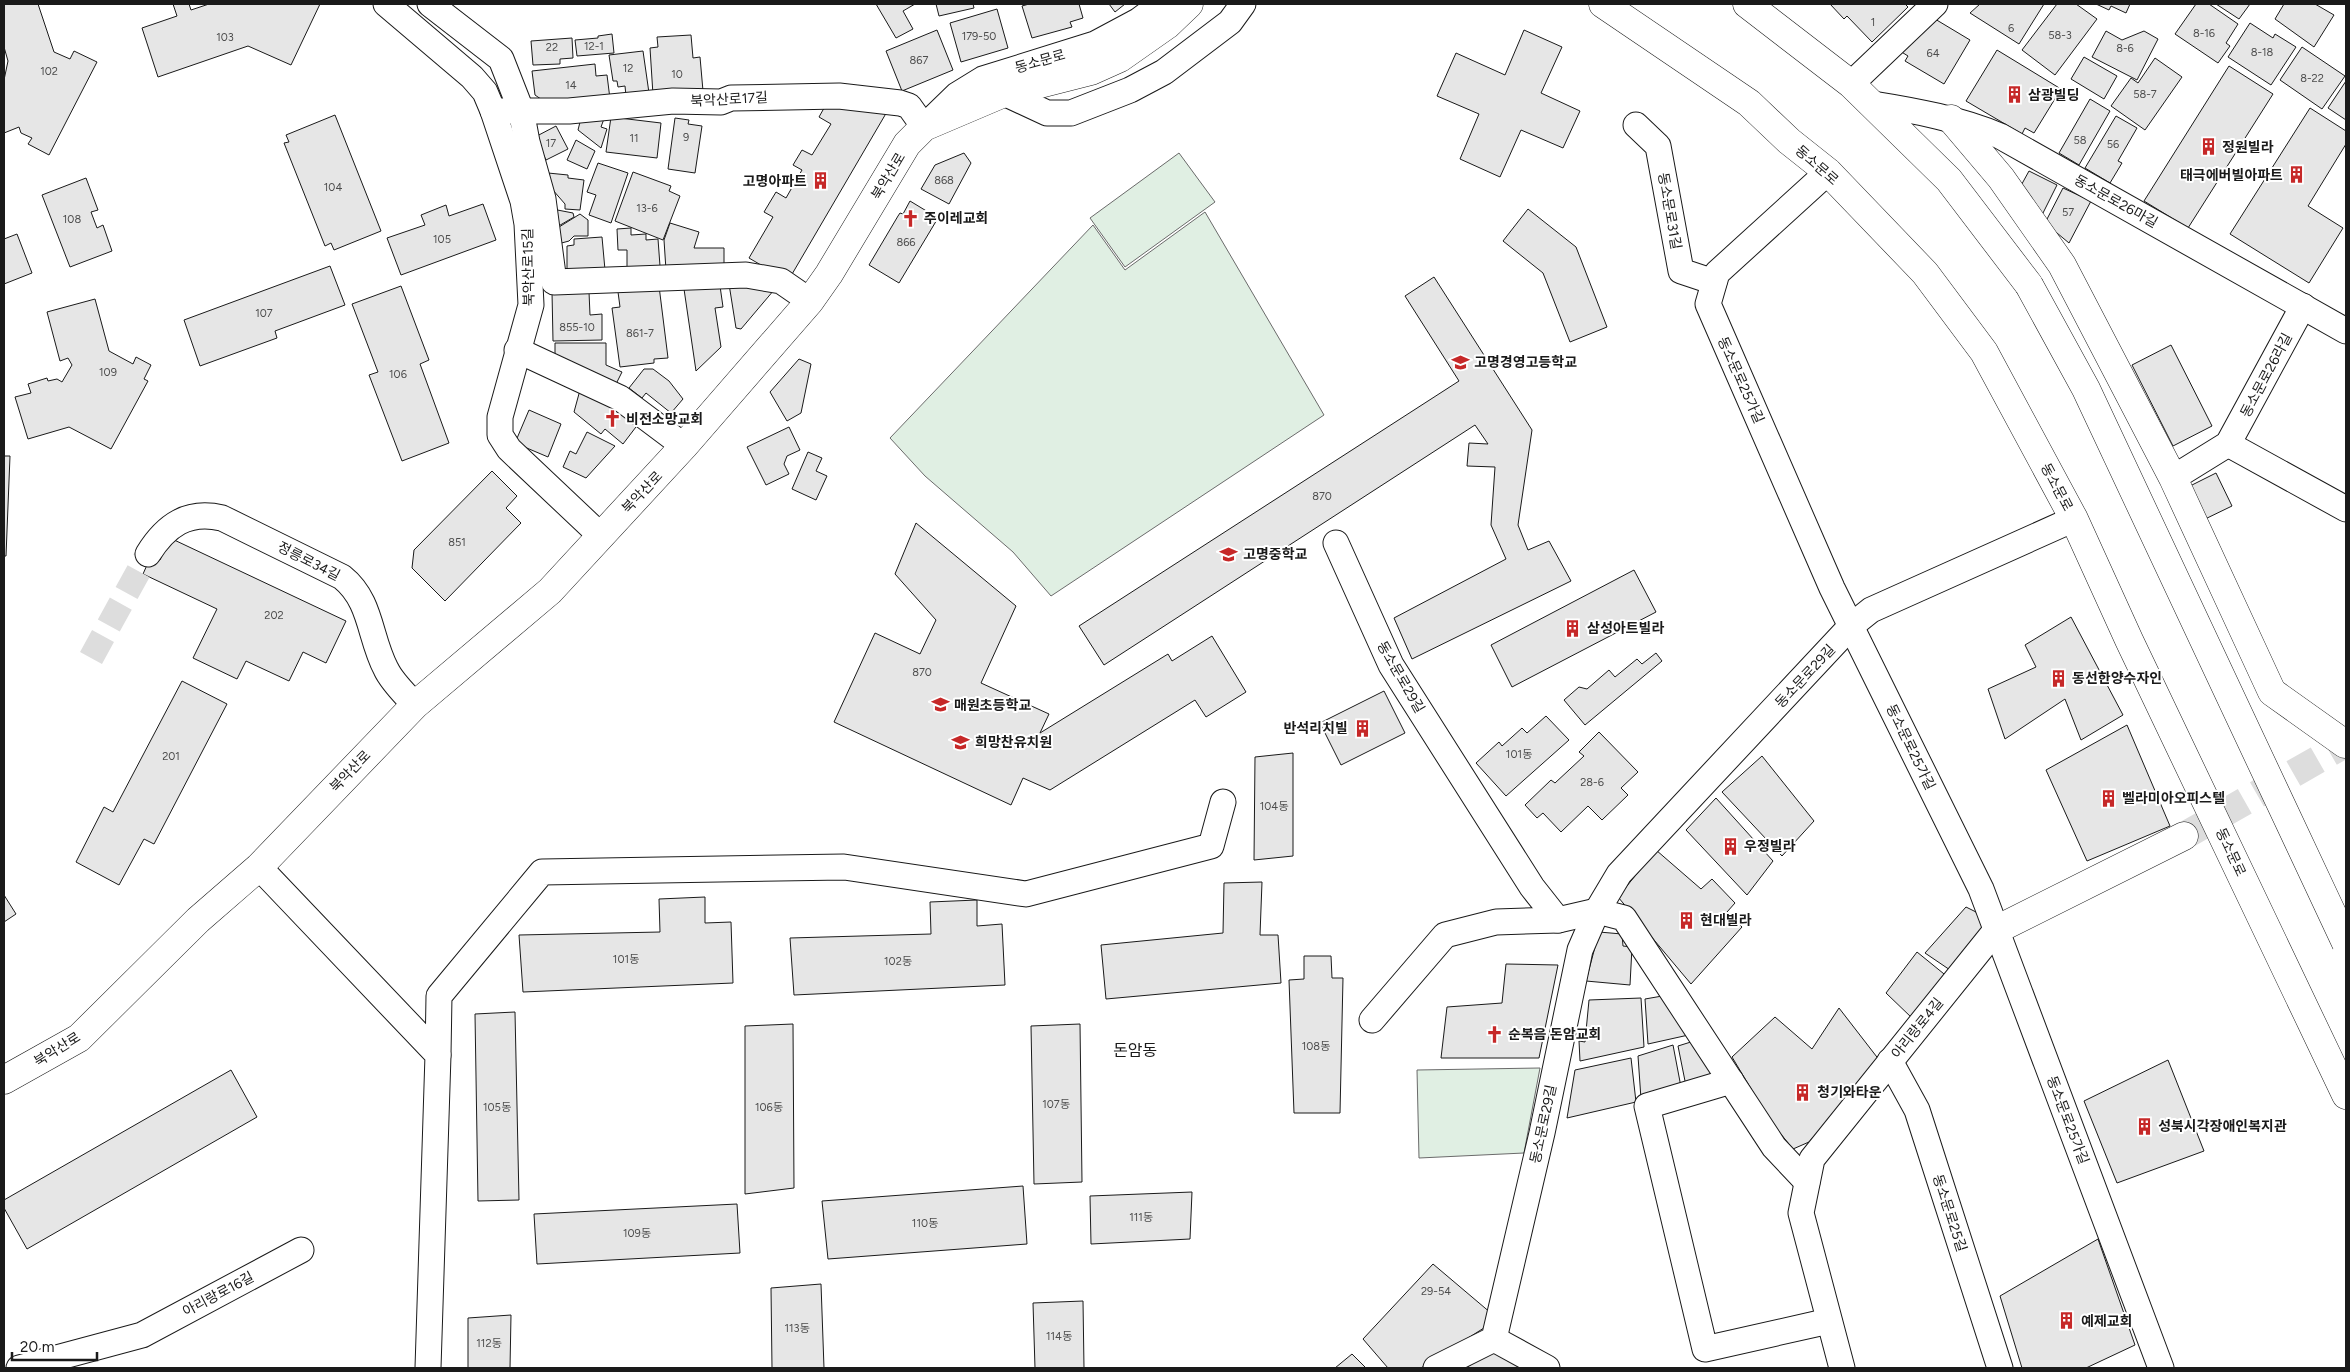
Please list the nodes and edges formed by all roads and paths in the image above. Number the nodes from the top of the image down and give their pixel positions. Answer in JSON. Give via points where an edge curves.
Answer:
{"nodes":[{"id":1,"x":386,"y":4,"type":"edge"},
{"id":2,"x":1161,"y":4,"type":"edge"},
{"id":3,"x":1189,"y":4,"type":"edge"},
{"id":4,"x":1243,"y":4,"type":"edge"},
{"id":5,"x":1603,"y":4,"type":"edge"},
{"id":6,"x":1747,"y":4,"type":"edge"},
{"id":7,"x":1935,"y":4,"type":"edge"},
{"id":8,"x":443,"y":8,"type":"edge"},
{"id":9,"x":1851,"y":84,"type":"junction"},
{"id":10,"x":1004,"y":93,"type":"junction"},
{"id":11,"x":1873,"y":104,"type":"junction"},
{"id":12,"x":521,"y":110,"type":"junction"},
{"id":13,"x":494,"y":111,"type":"junction"},
{"id":14,"x":1951,"y":119,"type":"junction"},
{"id":15,"x":1636,"y":125,"type":"dead end"},
{"id":16,"x":924,"y":127,"type":"junction"},
{"id":17,"x":1828,"y":172,"type":"junction"},
{"id":18,"x":1714,"y":282,"type":"junction"},
{"id":19,"x":810,"y":302,"type":"junction"},
{"id":20,"x":2303,"y":306,"type":"junction"},
{"id":21,"x":2346,"y":331,"type":"edge"},
{"id":22,"x":517,"y":350,"type":"junction"},
{"id":23,"x":2228,"y":444,"type":"junction"},
{"id":24,"x":684,"y":446,"type":"junction"},
{"id":25,"x":2173,"y":478,"type":"junction"},
{"id":26,"x":2346,"y":509,"type":"edge"},
{"id":27,"x":2074,"y":519,"type":"junction"},
{"id":28,"x":601,"y":536,"type":"junction"},
{"id":29,"x":1336,"y":544,"type":"dead end"},
{"id":30,"x":148,"y":554,"type":"tunnel mouth"},
{"id":31,"x":1851,"y":626,"type":"junction"},
{"id":32,"x":415,"y":705,"type":"junction"},
{"id":33,"x":2346,"y":744,"type":"edge"},
{"id":34,"x":1223,"y":802,"type":"dead end"},
{"id":35,"x":2184,"y":836,"type":"tunnel mouth"},
{"id":36,"x":259,"y":867,"type":"junction"},
{"id":37,"x":1597,"y":911,"type":"junction"},
{"id":38,"x":1558,"y":920,"type":"junction"},
{"id":39,"x":1996,"y":930,"type":"junction"},
{"id":40,"x":2346,"y":944,"type":"edge"},
{"id":41,"x":1372,"y":1020,"type":"dead end"},
{"id":42,"x":438,"y":1056,"type":"junction"},
{"id":43,"x":1890,"y":1061,"type":"junction"},
{"id":44,"x":4,"y":1080,"type":"edge"},
{"id":45,"x":1731,"y":1081,"type":"junction"},
{"id":46,"x":2346,"y":1095,"type":"edge"},
{"id":47,"x":1807,"y":1182,"type":"junction"},
{"id":48,"x":301,"y":1250,"type":"dead end"},
{"id":49,"x":1829,"y":1321,"type":"junction"},
{"id":50,"x":1494,"y":1339,"type":"junction"},
{"id":51,"x":19,"y":1368,"type":"edge"},
{"id":52,"x":428,"y":1368,"type":"edge"},
{"id":53,"x":1436,"y":1368,"type":"edge"},
{"id":54,"x":1547,"y":1368,"type":"edge"},
{"id":55,"x":1842,"y":1368,"type":"edge"},
{"id":56,"x":2000,"y":1368,"type":"edge"},
{"id":57,"x":2161,"y":1368,"type":"edge"}],
"edges":[{"from":1,"to":13,"type":"street","name":"북악산로15길","via":[[479,83]]},
{"from":2,"to":16,"type":"street","name":"동소문로","via":[[1138,21],[1095,44],[984,79],[957,94]]},
{"from":3,"to":10,"type":"street","name":"북악산로","via":[[1167,25],[1120,58],[1091,71]]},
{"from":4,"to":10,"type":"street","via":[[1230,22],[1164,72],[1130,90],[1071,113],[1048,113]]},
{"from":5,"to":17,"type":"street","name":"동소문로","via":[[1749,103]]},
{"from":6,"to":9,"type":"street"},
{"from":7,"to":9,"type":"street"},
{"from":8,"to":12,"type":"street","via":[[500,59]]},
{"from":9,"to":11,"type":"street"},
{"from":10,"to":16,"type":"street","name":"북악산로"},
{"from":11,"to":14,"type":"street","name":"동소문로26마길"},
{"from":11,"to":40,"type":"street","bridge":true,"via":[[1949,180],[2029,285],[2086,389]]},
{"from":12,"to":13,"type":"street","name":"북악산로17길"},
{"from":12,"to":16,"type":"street","name":"북악산로17길","via":[[569,111],[673,101],[839,96],[909,106]]},
{"from":12,"to":19,"type":"street","via":[[543,199],[552,280],[555,282],[746,275],[781,281]]},
{"from":13,"to":22,"type":"street","name":"북악산로15길","via":[[528,224],[531,304]]},
{"from":14,"to":20,"type":"street","name":"동소문로26마길","via":[[2000,136]]},
{"from":14,"to":25,"type":"street","via":[[2001,178],[2054,252]]},
{"from":15,"to":18,"type":"street","name":"동소문로31길","via":[[1658,146],[1681,271]]},
{"from":16,"to":19,"type":"street","name":"북악산로","via":[[907,144]]},
{"from":17,"to":18,"type":"street","name":"동소문로25가길","via":[[1716,273]]},
{"from":17,"to":27,"type":"street","name":"동소문로","via":[[1925,273],[1984,352]]},
{"from":18,"to":31,"type":"street","name":"동소문로25가길","via":[[1708,304]]},
{"from":19,"to":24,"type":"street","name":"북악산로"},
{"from":20,"to":21,"type":"street","name":"동소문로26마길"},
{"from":20,"to":23,"type":"street","name":"동소문로26라길"},
{"from":22,"to":24,"type":"street","via":[[620,398]]},
{"from":22,"to":28,"type":"street","name":"북악산로15길","via":[[500,417],[500,435],[509,449]]},
{"from":23,"to":25,"type":"street","name":"동소문로26라길"},
{"from":23,"to":26,"type":"street"},
{"from":24,"to":28,"type":"street","name":"북악산로"},
{"from":25,"to":33,"type":"street","via":[[2272,692]]},
{"from":27,"to":31,"type":"street","name":"동소문로29길","via":[[1871,610]]},
{"from":27,"to":46,"type":"street","name":"동소문로"},
{"from":28,"to":32,"type":"street","name":"북악산로","via":[[550,591]]},
{"from":29,"to":38,"type":"street","name":"동소문로29길","via":[[1391,665],[1532,887]]},
{"from":30,"to":32,"type":"street","name":"정릉로34길","via":[[163,533],[178,522],[207,514],[222,518],[342,577],[354,587],[362,602],[386,670]]},
{"from":31,"to":37,"type":"street","name":"동소문로29길","via":[[1619,874]]},
{"from":31,"to":39,"type":"street","name":"동소문로25가길","via":[[1981,889]]},
{"from":32,"to":36,"type":"street","name":"북악산로"},
{"from":34,"to":42,"type":"street","via":[[1211,846],[1026,894],[844,867],[542,872],[439,996]]},
{"from":35,"to":39,"type":"street","name":"아리랑로4길"},
{"from":36,"to":42,"type":"street"},
{"from":36,"to":44,"type":"street","name":"북악산로","via":[[198,920],[79,1038]]},
{"from":37,"to":38,"type":"street"},
{"from":37,"to":45,"type":"street","via":[[1624,918]]},
{"from":37,"to":50,"type":"street","name":"동소문로29길","via":[[1580,950]]},
{"from":38,"to":41,"type":"street","via":[[1496,922],[1445,935]]},
{"from":39,"to":43,"type":"street","name":"아리랑로4길"},
{"from":39,"to":57,"type":"street","name":"동소문로25가길"},
{"from":42,"to":52,"type":"street"},
{"from":43,"to":47,"type":"street","name":"아리랑로4길","via":[[1812,1159]]},
{"from":43,"to":56,"type":"street","name":"동소문로25길","via":[[1917,1110]]},
{"from":45,"to":47,"type":"street","via":[[1774,1147]]},
{"from":45,"to":49,"type":"street","via":[[1647,1106],[1705,1349]]},
{"from":47,"to":49,"type":"street","name":"아리랑로4길","via":[[1800,1213]]},
{"from":48,"to":51,"type":"street","name":"아리랑로16길","via":[[142,1335]]},
{"from":49,"to":55,"type":"street","name":"아리랑로4길"},
{"from":50,"to":53,"type":"street"},
{"from":50,"to":54,"type":"street"}]}
